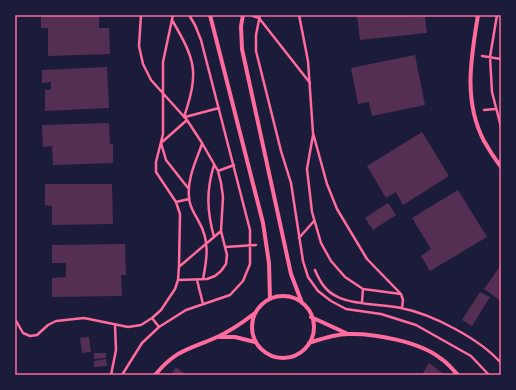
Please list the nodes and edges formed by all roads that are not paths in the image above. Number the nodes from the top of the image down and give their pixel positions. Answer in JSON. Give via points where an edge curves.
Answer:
{"nodes":[{"id":1,"x":210,"y":15,"type":"edge"},
{"id":2,"x":242,"y":15,"type":"edge"},
{"id":3,"x":478,"y":15,"type":"edge"},
{"id":4,"x":501,"y":167,"type":"edge"},
{"id":5,"x":270,"y":299,"type":"junction"},
{"id":6,"x":302,"y":303,"type":"junction"},
{"id":7,"x":255,"y":313,"type":"junction"},
{"id":8,"x":311,"y":317,"type":"junction"},
{"id":9,"x":348,"y":334,"type":"junction"},
{"id":10,"x":215,"y":338,"type":"junction"},
{"id":11,"x":255,"y":342,"type":"junction"},
{"id":12,"x":309,"y":343,"type":"junction"},
{"id":13,"x":155,"y":375,"type":"edge"},
{"id":14,"x":458,"y":375,"type":"edge"}],
"edges":[{"from":1,"to":5,"type":"street","via":[[258,201],[267,245]]},
{"from":2,"to":6,"type":"street","via":[[242,50],[291,274]]},
{"from":3,"to":4,"type":"street","via":[[469,83],[473,111],[484,141]]},
{"from":5,"to":6,"type":"street","via":[[281,296]]},
{"from":5,"to":7,"type":"street"},
{"from":6,"to":8,"type":"street"},
{"from":7,"to":10,"type":"street"},
{"from":7,"to":11,"type":"street","via":[[252,322]]},
{"from":8,"to":9,"type":"street"},
{"from":8,"to":12,"type":"street","via":[[313,333]]},
{"from":9,"to":12,"type":"street"},
{"from":9,"to":14,"type":"street","via":[[374,336],[421,347],[440,357]]},
{"from":10,"to":11,"type":"street","via":[[235,337]]},
{"from":10,"to":13,"type":"street","via":[[178,353]]},
{"from":11,"to":12,"type":"street","via":[[271,356],[282,358],[302,351]]}]}
